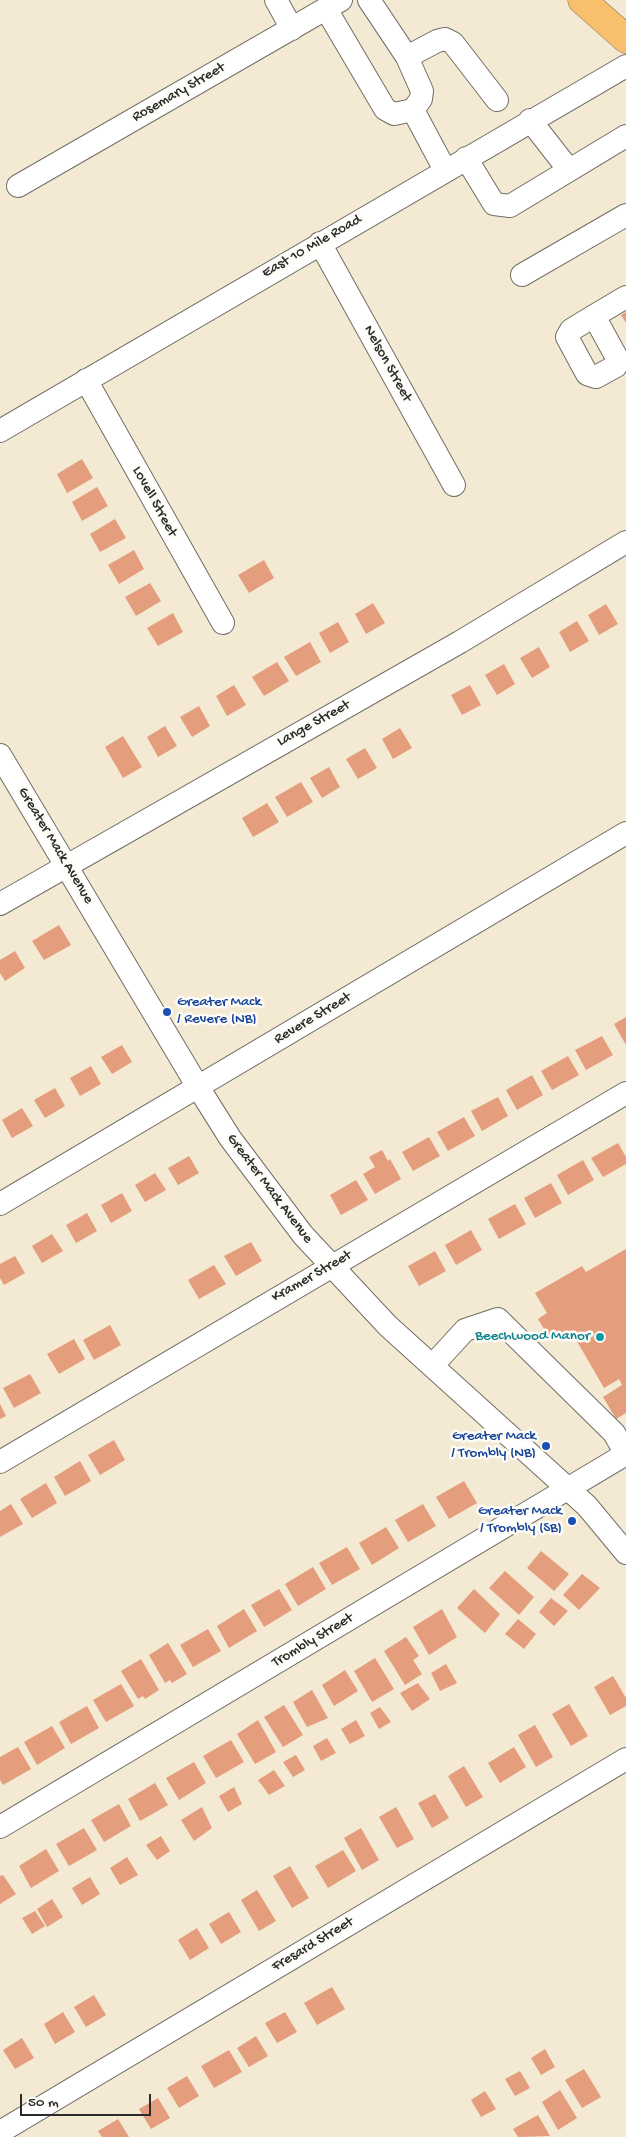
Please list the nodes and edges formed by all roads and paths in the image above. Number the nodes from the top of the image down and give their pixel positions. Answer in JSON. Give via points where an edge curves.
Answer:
{"nodes":[{"id":1,"x":276,"y":0,"type":"edge"},
{"id":2,"x":582,"y":0,"type":"edge"},
{"id":3,"x":377,"y":2,"type":"edge"},
{"id":4,"x":333,"y":4,"type":"edge"},
{"id":5,"x":292,"y":28,"type":"junction"},
{"id":6,"x":626,"y":39,"type":"edge"},
{"id":7,"x":407,"y":58,"type":"junction"},
{"id":8,"x":626,"y":66,"type":"edge"},
{"id":9,"x":497,"y":100,"type":"dead end"},
{"id":10,"x":413,"y":110,"type":"junction"},
{"id":11,"x":530,"y":120,"type":"junction"},
{"id":12,"x":626,"y":136,"type":"edge"},
{"id":13,"x":466,"y":158,"type":"junction"},
{"id":14,"x":445,"y":170,"type":"junction"},
{"id":15,"x":569,"y":170,"type":"junction"},
{"id":16,"x":18,"y":186,"type":"dead end"},
{"id":17,"x":626,"y":215,"type":"edge"},
{"id":18,"x":320,"y":243,"type":"junction"},
{"id":19,"x":522,"y":275,"type":"dead end"},
{"id":20,"x":626,"y":297,"type":"edge"},
{"id":21,"x":594,"y":316,"type":"dead end"},
{"id":22,"x":86,"y":380,"type":"junction"},
{"id":23,"x":0,"y":431,"type":"edge"},
{"id":24,"x":454,"y":485,"type":"dead end"},
{"id":25,"x":626,"y":542,"type":"edge"},
{"id":26,"x":223,"y":623,"type":"dead end"},
{"id":27,"x":0,"y":755,"type":"edge"},
{"id":28,"x":626,"y":834,"type":"edge"},
{"id":29,"x":66,"y":865,"type":"junction"},
{"id":30,"x":0,"y":904,"type":"edge"},
{"id":31,"x":198,"y":1087,"type":"junction"},
{"id":32,"x":626,"y":1093,"type":"edge"},
{"id":33,"x":0,"y":1204,"type":"edge"},
{"id":34,"x":330,"y":1267,"type":"junction"},
{"id":35,"x":432,"y":1366,"type":"junction"},
{"id":36,"x":626,"y":1454,"type":"edge"},
{"id":37,"x":0,"y":1462,"type":"edge"},
{"id":38,"x":569,"y":1490,"type":"junction"},
{"id":39,"x":626,"y":1553,"type":"edge"},
{"id":40,"x":626,"y":1759,"type":"edge"},
{"id":41,"x":0,"y":1827,"type":"edge"},
{"id":42,"x":0,"y":2132,"type":"edge"}],
"edges":[{"from":1,"to":5,"type":"street"},
{"from":2,"to":6,"type":"main road"},
{"from":3,"to":7,"type":"street"},
{"from":4,"to":5,"type":"street","name":"Rosemary Street"},
{"from":4,"to":10,"type":"street","via":[[385,109],[394,114]]},
{"from":5,"to":16,"type":"street","name":"Rosemary Street"},
{"from":7,"to":9,"type":"street","via":[[445,39],[453,43]]},
{"from":7,"to":10,"type":"street","via":[[422,91]]},
{"from":8,"to":11,"type":"street","name":"East 10 Mile Road"},
{"from":10,"to":14,"type":"street"},
{"from":11,"to":13,"type":"street","name":"East 10 Mile Road"},
{"from":11,"to":15,"type":"street"},
{"from":12,"to":15,"type":"street"},
{"from":13,"to":14,"type":"street","name":"East 10 Mile Road"},
{"from":13,"to":15,"type":"street","via":[[494,204],[510,206]]},
{"from":14,"to":18,"type":"street","name":"East 10 Mile Road"},
{"from":17,"to":19,"type":"street"},
{"from":18,"to":22,"type":"street","name":"East 10 Mile Road"},
{"from":18,"to":24,"type":"street","name":"Nelson Street"},
{"from":20,"to":21,"type":"street"},
{"from":22,"to":23,"type":"street","name":"East 10 Mile Road"},
{"from":22,"to":26,"type":"street","name":"Lovell Street"},
{"from":25,"to":29,"type":"street","name":"Lange Street","via":[[460,642]]},
{"from":27,"to":29,"type":"street","name":"Greater Mack Avenue"},
{"from":28,"to":31,"type":"street","name":"Revere Street"},
{"from":29,"to":30,"type":"street","name":"Lange Street"},
{"from":29,"to":31,"type":"street","name":"Greater Mack Avenue"},
{"from":31,"to":33,"type":"street","name":"Revere Street"},
{"from":31,"to":34,"type":"street","name":"Greater Mack Avenue","via":[[258,1177]]},
{"from":32,"to":34,"type":"street","name":"Kramer Street"},
{"from":34,"to":35,"type":"street","name":"Greater Mack Avenue"},
{"from":34,"to":37,"type":"street","name":"Kramer Street"},
{"from":35,"to":36,"type":"street","via":[[465,1330],[498,1319],[614,1433]]},
{"from":35,"to":38,"type":"street","name":"Greater Mack Avenue"},
{"from":36,"to":38,"type":"street","name":"Trombly Street"},
{"from":38,"to":39,"type":"street","name":"Greater Mack Avenue","via":[[587,1506]]},
{"from":38,"to":41,"type":"street","name":"Trombly Street"},
{"from":40,"to":42,"type":"street","name":"Fresard Street"}]}
